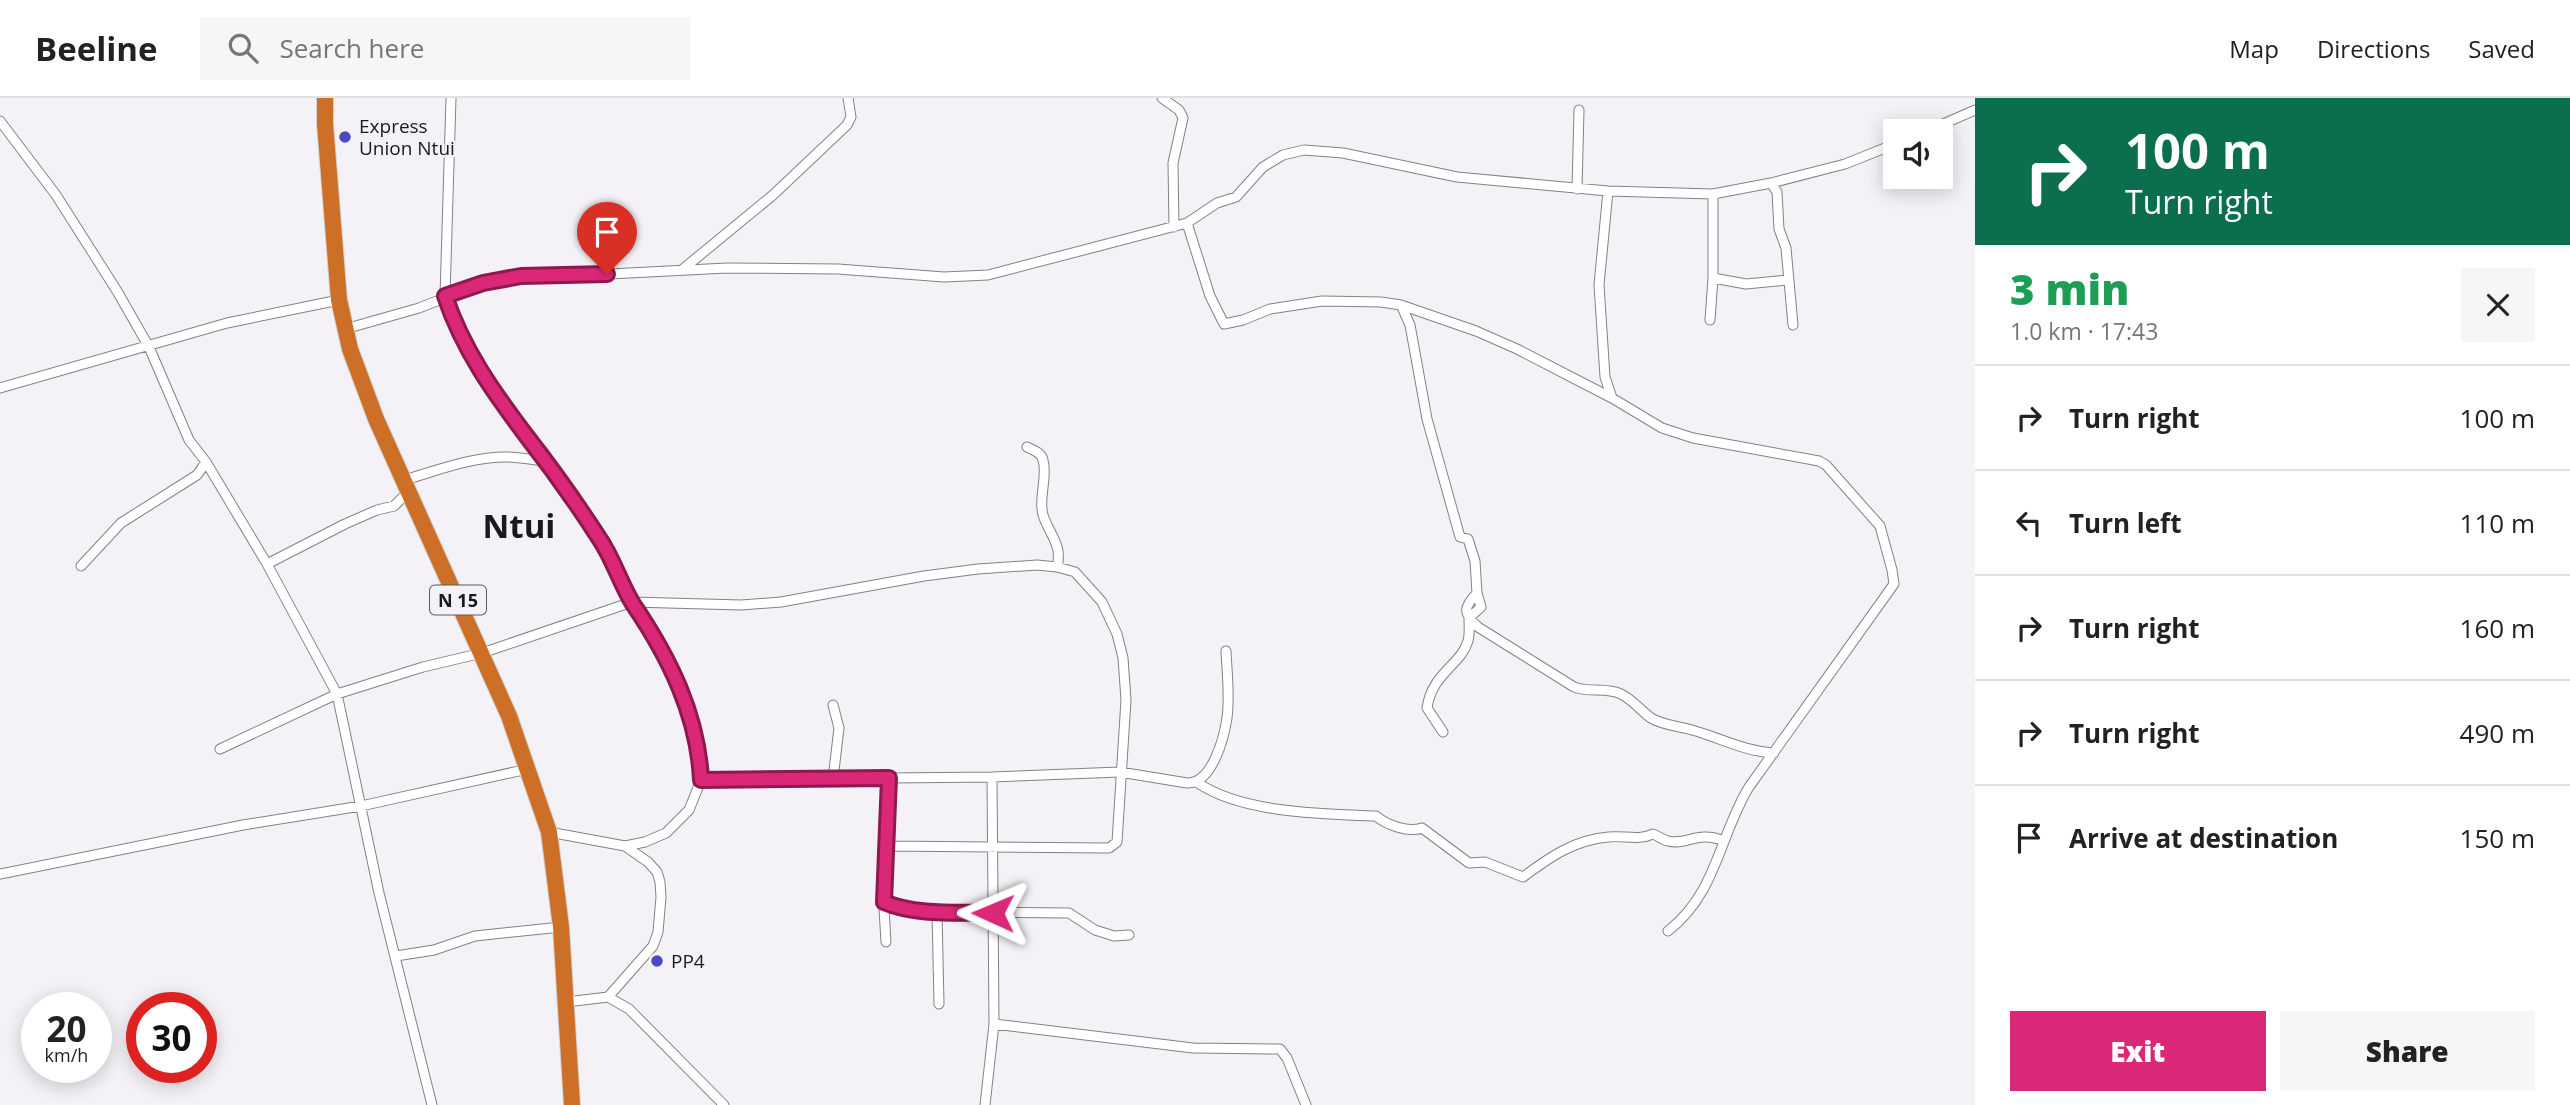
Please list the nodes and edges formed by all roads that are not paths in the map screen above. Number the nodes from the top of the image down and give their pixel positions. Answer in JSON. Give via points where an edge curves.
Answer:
{"nodes":[{"id":1,"x":325,"y":98,"type":"edge"},
{"id":2,"x":451,"y":98,"type":"edge"},
{"id":3,"x":848,"y":98,"type":"edge"},
{"id":4,"x":1162,"y":98,"type":"edge"},
{"id":5,"x":1579,"y":110,"type":"dead end"},
{"id":6,"x":1975,"y":110,"type":"edge"},
{"id":7,"x":1953,"y":120,"type":"edge"},
{"id":8,"x":0,"y":121,"type":"edge"},
{"id":9,"x":1883,"y":149,"type":"edge"},
{"id":10,"x":1771,"y":183,"type":"junction"},
{"id":11,"x":1577,"y":189,"type":"junction"},
{"id":12,"x":1608,"y":191,"type":"junction"},
{"id":13,"x":1713,"y":194,"type":"junction"},
{"id":14,"x":1187,"y":223,"type":"junction"},
{"id":15,"x":1174,"y":227,"type":"junction"},
{"id":16,"x":683,"y":269,"type":"junction"},
{"id":17,"x":1713,"y":278,"type":"junction"},
{"id":18,"x":1788,"y":280,"type":"junction"},
{"id":19,"x":445,"y":296,"type":"junction"},
{"id":20,"x":339,"y":300,"type":"junction"},
{"id":21,"x":1401,"y":305,"type":"junction"},
{"id":22,"x":1710,"y":320,"type":"dead end"},
{"id":23,"x":1793,"y":325,"type":"dead end"},
{"id":24,"x":345,"y":330,"type":"junction"},
{"id":25,"x":149,"y":348,"type":"junction"},
{"id":26,"x":0,"y":388,"type":"edge"},
{"id":27,"x":1612,"y":398,"type":"junction"},
{"id":28,"x":1027,"y":447,"type":"dead end"},
{"id":29,"x":544,"y":461,"type":"junction"},
{"id":30,"x":206,"y":462,"type":"junction"},
{"id":31,"x":197,"y":475,"type":"junction"},
{"id":32,"x":213,"y":475,"type":"junction"},
{"id":33,"x":406,"y":486,"type":"junction"},
{"id":34,"x":267,"y":564,"type":"junction"},
{"id":35,"x":81,"y":566,"type":"dead end"},
{"id":36,"x":1057,"y":567,"type":"junction"},
{"id":37,"x":632,"y":602,"type":"junction"},
{"id":38,"x":1469,"y":618,"type":"junction"},
{"id":39,"x":1226,"y":651,"type":"dead end"},
{"id":40,"x":482,"y":653,"type":"junction"},
{"id":41,"x":337,"y":694,"type":"junction"},
{"id":42,"x":833,"y":705,"type":"dead end"},
{"id":43,"x":1443,"y":732,"type":"dead end"},
{"id":44,"x":220,"y":749,"type":"dead end"},
{"id":45,"x":1774,"y":753,"type":"junction"},
{"id":46,"x":528,"y":769,"type":"junction"},
{"id":47,"x":1120,"y":772,"type":"junction"},
{"id":48,"x":992,"y":777,"type":"junction"},
{"id":49,"x":889,"y":778,"type":"junction"},
{"id":50,"x":833,"y":779,"type":"junction"},
{"id":51,"x":701,"y":780,"type":"junction"},
{"id":52,"x":1198,"y":783,"type":"junction"},
{"id":53,"x":361,"y":806,"type":"junction"},
{"id":54,"x":549,"y":832,"type":"junction"},
{"id":55,"x":1724,"y":841,"type":"junction"},
{"id":56,"x":625,"y":846,"type":"junction"},
{"id":57,"x":887,"y":846,"type":"junction"},
{"id":58,"x":992,"y":847,"type":"junction"},
{"id":59,"x":0,"y":874,"type":"edge"},
{"id":60,"x":884,"y":905,"type":"junction"},
{"id":61,"x":937,"y":912,"type":"junction"},
{"id":62,"x":993,"y":913,"type":"junction"},
{"id":63,"x":561,"y":927,"type":"junction"},
{"id":64,"x":1668,"y":931,"type":"dead end"},
{"id":65,"x":1129,"y":935,"type":"dead end"},
{"id":66,"x":886,"y":942,"type":"dead end"},
{"id":67,"x":396,"y":956,"type":"junction"},
{"id":68,"x":608,"y":998,"type":"junction"},
{"id":69,"x":566,"y":1002,"type":"junction"},
{"id":70,"x":939,"y":1004,"type":"dead end"},
{"id":71,"x":994,"y":1024,"type":"junction"},
{"id":72,"x":432,"y":1105,"type":"edge"},
{"id":73,"x":572,"y":1105,"type":"edge"},
{"id":74,"x":724,"y":1105,"type":"edge"},
{"id":75,"x":985,"y":1105,"type":"edge"},
{"id":76,"x":1306,"y":1105,"type":"edge"}],
"edges":[{"from":1,"to":20,"type":"highway","number":"N 15"},
{"from":2,"to":19,"type":"street"},
{"from":3,"to":16,"type":"street","via":[[851,117],[847,125],[773,195]]},
{"from":4,"to":15,"type":"street","via":[[1183,118],[1172,163]]},
{"from":5,"to":11,"type":"street"},
{"from":6,"to":7,"type":"street"},
{"from":8,"to":25,"type":"street","via":[[56,195]]},
{"from":9,"to":10,"type":"street"},
{"from":10,"to":13,"type":"street"},
{"from":10,"to":18,"type":"street","via":[[1777,192]]},
{"from":11,"to":12,"type":"street"},
{"from":11,"to":14,"type":"street","via":[[1457,177],[1343,153],[1304,150],[1263,167],[1236,197],[1217,203]]},
{"from":12,"to":13,"type":"street"},
{"from":12,"to":27,"type":"street","via":[[1599,285],[1605,377]]},
{"from":13,"to":17,"type":"street"},
{"from":14,"to":15,"type":"street"},
{"from":14,"to":21,"type":"street","via":[[1210,296],[1224,324],[1270,309],[1322,301]]},
{"from":15,"to":16,"type":"street","via":[[969,278],[838,269]]},
{"from":16,"to":19,"type":"street","via":[[521,276]]},
{"from":17,"to":18,"type":"street","via":[[1746,284]]},
{"from":17,"to":22,"type":"street"},
{"from":18,"to":23,"type":"street"},
{"from":19,"to":24,"type":"street"},
{"from":19,"to":29,"type":"street","via":[[481,372]]},
{"from":20,"to":24,"type":"highway","number":"N 15"},
{"from":20,"to":25,"type":"street","via":[[228,323]]},
{"from":21,"to":27,"type":"street","via":[[1476,331]]},
{"from":21,"to":38,"type":"street","via":[[1410,325],[1427,419],[1460,537],[1468,538],[1475,561],[1477,593],[1467,603]]},
{"from":24,"to":33,"type":"highway","number":"N 15"},
{"from":25,"to":26,"type":"street"},
{"from":25,"to":30,"type":"street","via":[[189,440]]},
{"from":27,"to":45,"type":"street","via":[[1662,428],[1693,438],[1819,461],[1884,532],[1894,584]]},
{"from":28,"to":36,"type":"street","via":[[1044,461],[1044,516],[1059,548]]},
{"from":29,"to":33,"type":"street","via":[[486,459],[455,465]]},
{"from":29,"to":37,"type":"street","via":[[610,555]]},
{"from":30,"to":31,"type":"street"},
{"from":30,"to":32,"type":"street"},
{"from":31,"to":32,"type":"street"},
{"from":31,"to":35,"type":"street","via":[[121,523]]},
{"from":32,"to":34,"type":"street"},
{"from":33,"to":34,"type":"street","via":[[394,506],[356,519]]},
{"from":33,"to":40,"type":"highway","number":"N 15"},
{"from":34,"to":41,"type":"street"},
{"from":36,"to":37,"type":"street","via":[[978,569],[781,602]]},
{"from":36,"to":47,"type":"street","via":[[1075,572],[1091,589],[1108,611],[1117,634],[1125,700]]},
{"from":37,"to":40,"type":"street"},
{"from":37,"to":51,"type":"street","via":[[661,647],[690,713]]},
{"from":38,"to":43,"type":"street","via":[[1468,641],[1428,698],[1427,708]]},
{"from":38,"to":45,"type":"street","via":[[1574,687],[1620,694],[1660,722],[1753,751]]},
{"from":39,"to":52,"type":"street","via":[[1227,719],[1217,755]]},
{"from":40,"to":41,"type":"street"},
{"from":40,"to":46,"type":"highway","number":"N 15"},
{"from":41,"to":44,"type":"street"},
{"from":41,"to":53,"type":"street"},
{"from":42,"to":50,"type":"street","via":[[839,728]]},
{"from":45,"to":55,"type":"street","via":[[1746,791]]},
{"from":46,"to":53,"type":"street"},
{"from":46,"to":54,"type":"highway","number":"N 15"},
{"from":47,"to":48,"type":"street"},
{"from":47,"to":52,"type":"street"},
{"from":47,"to":58,"type":"street","via":[[1119,837],[1114,846]]},
{"from":48,"to":49,"type":"street"},
{"from":48,"to":58,"type":"street"},
{"from":49,"to":50,"type":"street"},
{"from":49,"to":57,"type":"street"},
{"from":50,"to":51,"type":"street"},
{"from":51,"to":56,"type":"street","via":[[689,810],[677,823],[655,838]]},
{"from":52,"to":55,"type":"street","via":[[1249,804],[1376,816],[1408,829],[1422,828],[1469,863],[1485,862],[1523,877],[1552,855],[1584,840],[1653,834],[1673,842],[1710,835]]},
{"from":53,"to":59,"type":"street"},
{"from":53,"to":67,"type":"street"},
{"from":54,"to":56,"type":"street"},
{"from":54,"to":63,"type":"highway","number":"N 15"},
{"from":55,"to":64,"type":"street","via":[[1704,892]]},
{"from":56,"to":68,"type":"street","via":[[657,872],[661,897],[658,932],[653,946]]},
{"from":57,"to":58,"type":"street"},
{"from":57,"to":60,"type":"street"},
{"from":58,"to":62,"type":"street"},
{"from":60,"to":61,"type":"street"},
{"from":60,"to":66,"type":"street"},
{"from":61,"to":62,"type":"street"},
{"from":61,"to":70,"type":"street"},
{"from":62,"to":65,"type":"street","via":[[1069,913],[1095,930]]},
{"from":62,"to":71,"type":"street"},
{"from":63,"to":67,"type":"street","via":[[475,936],[434,950]]},
{"from":63,"to":69,"type":"highway","number":"N 15"},
{"from":67,"to":72,"type":"street"},
{"from":68,"to":69,"type":"street"},
{"from":68,"to":74,"type":"street","via":[[629,1009]]},
{"from":69,"to":73,"type":"highway","number":"N 15"},
{"from":71,"to":75,"type":"street"},
{"from":71,"to":76,"type":"street","via":[[1193,1048],[1280,1049]]}]}
